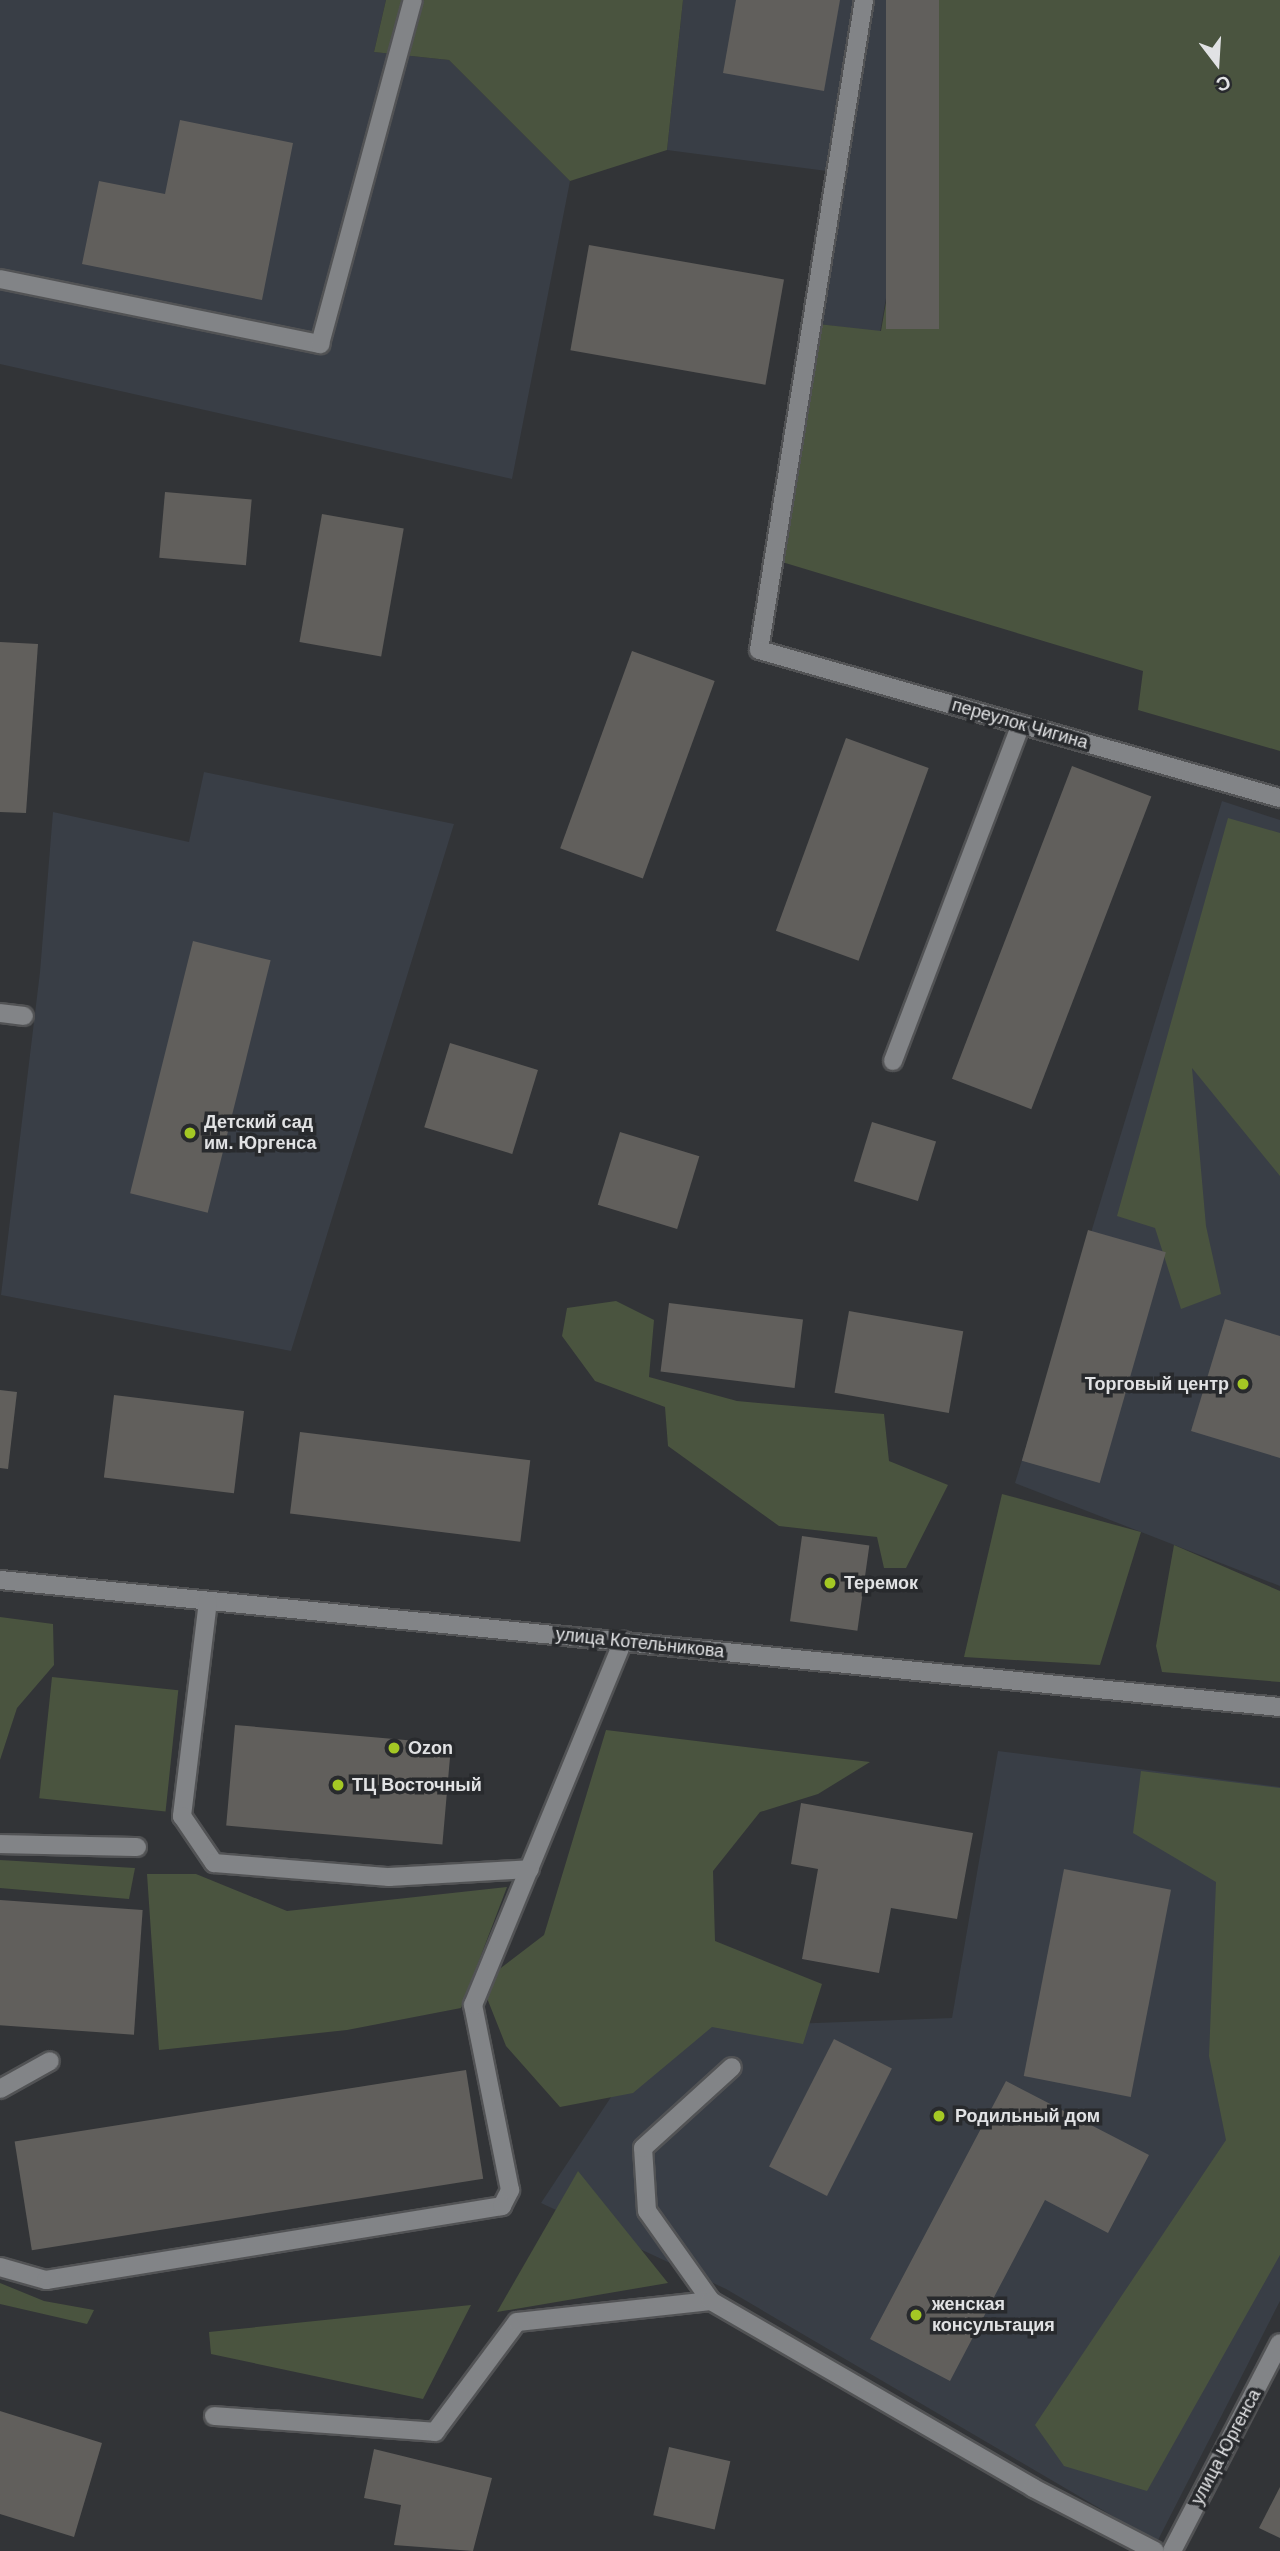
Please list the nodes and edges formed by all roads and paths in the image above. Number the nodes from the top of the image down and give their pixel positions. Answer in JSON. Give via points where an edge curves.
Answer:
{"nodes":[{"id":1,"x":413,"y":0,"type":"edge"},
{"id":2,"x":864,"y":0,"type":"edge"},
{"id":3,"x":0,"y":279,"type":"edge"},
{"id":4,"x":1021,"y":724,"type":"junction"},
{"id":5,"x":1280,"y":798,"type":"edge"},
{"id":6,"x":0,"y":1013,"type":"edge"},
{"id":7,"x":24,"y":1016,"type":"dead end"},
{"id":8,"x":893,"y":1060,"type":"dead end"},
{"id":9,"x":0,"y":1580,"type":"edge"},
{"id":10,"x":208,"y":1601,"type":"junction"},
{"id":11,"x":623,"y":1641,"type":"junction"},
{"id":12,"x":1280,"y":1707,"type":"edge"},
{"id":13,"x":0,"y":1843,"type":"edge"},
{"id":14,"x":137,"y":1847,"type":"dead end"},
{"id":15,"x":530,"y":1869,"type":"junction"},
{"id":16,"x":50,"y":2060,"type":"dead end"},
{"id":17,"x":732,"y":2067,"type":"dead end"},
{"id":18,"x":0,"y":2089,"type":"edge"},
{"id":19,"x":0,"y":2267,"type":"edge"},
{"id":20,"x":711,"y":2301,"type":"junction"},
{"id":21,"x":1280,"y":2343,"type":"edge"},
{"id":22,"x":214,"y":2416,"type":"dead end"},
{"id":23,"x":1155,"y":2551,"type":"edge"},
{"id":24,"x":1172,"y":2551,"type":"edge"}],
"edges":[{"from":1,"to":3,"type":"street","via":[[320,344]]},
{"from":2,"to":4,"type":"street","name":"переулок Чигина","via":[[759,650]]},
{"from":4,"to":5,"type":"street","name":"переулок Чигина"},
{"from":4,"to":8,"type":"street"},
{"from":6,"to":7,"type":"street"},
{"from":9,"to":10,"type":"street","name":"улица Котельникова"},
{"from":10,"to":11,"type":"street","name":"улица Котельникова"},
{"from":10,"to":15,"type":"street","via":[[181,1816],[214,1863],[389,1877]]},
{"from":11,"to":12,"type":"street","name":"улица Котельникова"},
{"from":11,"to":15,"type":"street"},
{"from":13,"to":14,"type":"street"},
{"from":15,"to":19,"type":"street","via":[[473,2005],[510,2190],[502,2206],[46,2280]]},
{"from":16,"to":18,"type":"street"},
{"from":17,"to":20,"type":"street","via":[[643,2148],[647,2211]]},
{"from":20,"to":22,"type":"street","via":[[517,2322],[435,2432]]},
{"from":20,"to":23,"type":"street"},
{"from":21,"to":24,"type":"street","name":"улица Юргенса"}]}
